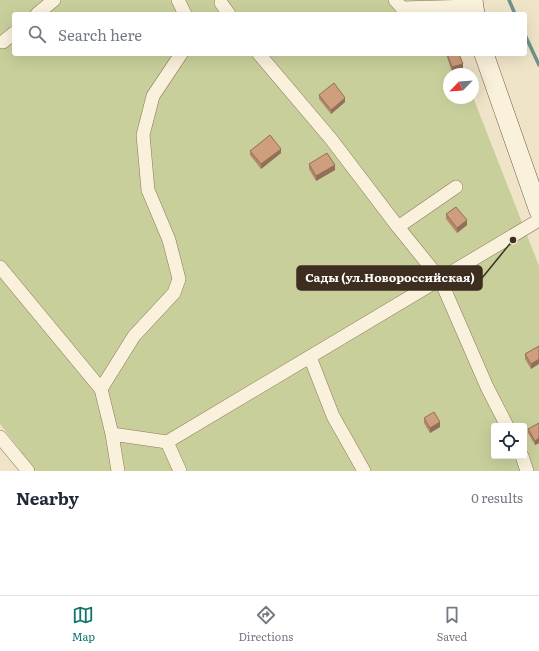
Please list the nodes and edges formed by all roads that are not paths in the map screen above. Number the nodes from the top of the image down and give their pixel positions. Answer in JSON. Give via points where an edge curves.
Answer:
{"nodes":[{"id":1,"x":54,"y":0,"type":"edge"},
{"id":2,"x":178,"y":0,"type":"edge"},
{"id":3,"x":395,"y":0,"type":"edge"},
{"id":4,"x":221,"y":2,"type":"dead end"},
{"id":5,"x":474,"y":7,"type":"edge"},
{"id":6,"x":39,"y":12,"type":"edge"},
{"id":7,"x":184,"y":12,"type":"edge"},
{"id":8,"x":228,"y":12,"type":"edge"},
{"id":9,"x":12,"y":35,"type":"edge"},
{"id":10,"x":3,"y":42,"type":"dead end"},
{"id":11,"x":181,"y":56,"type":"edge"},
{"id":12,"x":261,"y":56,"type":"edge"},
{"id":13,"x":485,"y":56,"type":"edge"},
{"id":14,"x":456,"y":187,"type":"dead end"},
{"id":15,"x":539,"y":211,"type":"edge"},
{"id":16,"x":539,"y":220,"type":"edge"},
{"id":17,"x":398,"y":227,"type":"junction"},
{"id":18,"x":0,"y":267,"type":"edge"},
{"id":19,"x":440,"y":279,"type":"junction"},
{"id":20,"x":310,"y":356,"type":"junction"},
{"id":21,"x":101,"y":389,"type":"junction"},
{"id":22,"x":505,"y":423,"type":"edge"},
{"id":23,"x":112,"y":434,"type":"junction"},
{"id":24,"x":0,"y":437,"type":"edge"},
{"id":25,"x":167,"y":442,"type":"junction"},
{"id":26,"x":523,"y":459,"type":"edge"},
{"id":27,"x":28,"y":471,"type":"edge"},
{"id":28,"x":118,"y":471,"type":"edge"},
{"id":29,"x":180,"y":471,"type":"edge"},
{"id":30,"x":364,"y":471,"type":"edge"},
{"id":31,"x":527,"y":471,"type":"edge"}],
"edges":[{"from":1,"to":6,"type":"street"},
{"from":2,"to":7,"type":"street"},
{"from":3,"to":5,"type":"street","via":[[402,8]]},
{"from":4,"to":8,"type":"street"},
{"from":9,"to":10,"type":"street"},
{"from":11,"to":21,"type":"street","via":[[153,96],[143,135],[148,190],[169,240],[179,279],[174,293],[134,336]]},
{"from":12,"to":17,"type":"street","via":[[331,139]]},
{"from":13,"to":15,"type":"main road"},
{"from":14,"to":17,"type":"street"},
{"from":16,"to":19,"type":"street"},
{"from":17,"to":19,"type":"street"},
{"from":18,"to":21,"type":"street"},
{"from":19,"to":20,"type":"street"},
{"from":19,"to":22,"type":"street"},
{"from":20,"to":25,"type":"street"},
{"from":20,"to":30,"type":"street","via":[[332,416]]},
{"from":21,"to":23,"type":"street"},
{"from":23,"to":25,"type":"street"},
{"from":23,"to":28,"type":"street"},
{"from":24,"to":27,"type":"street"},
{"from":25,"to":29,"type":"street"},
{"from":26,"to":31,"type":"street"}]}
